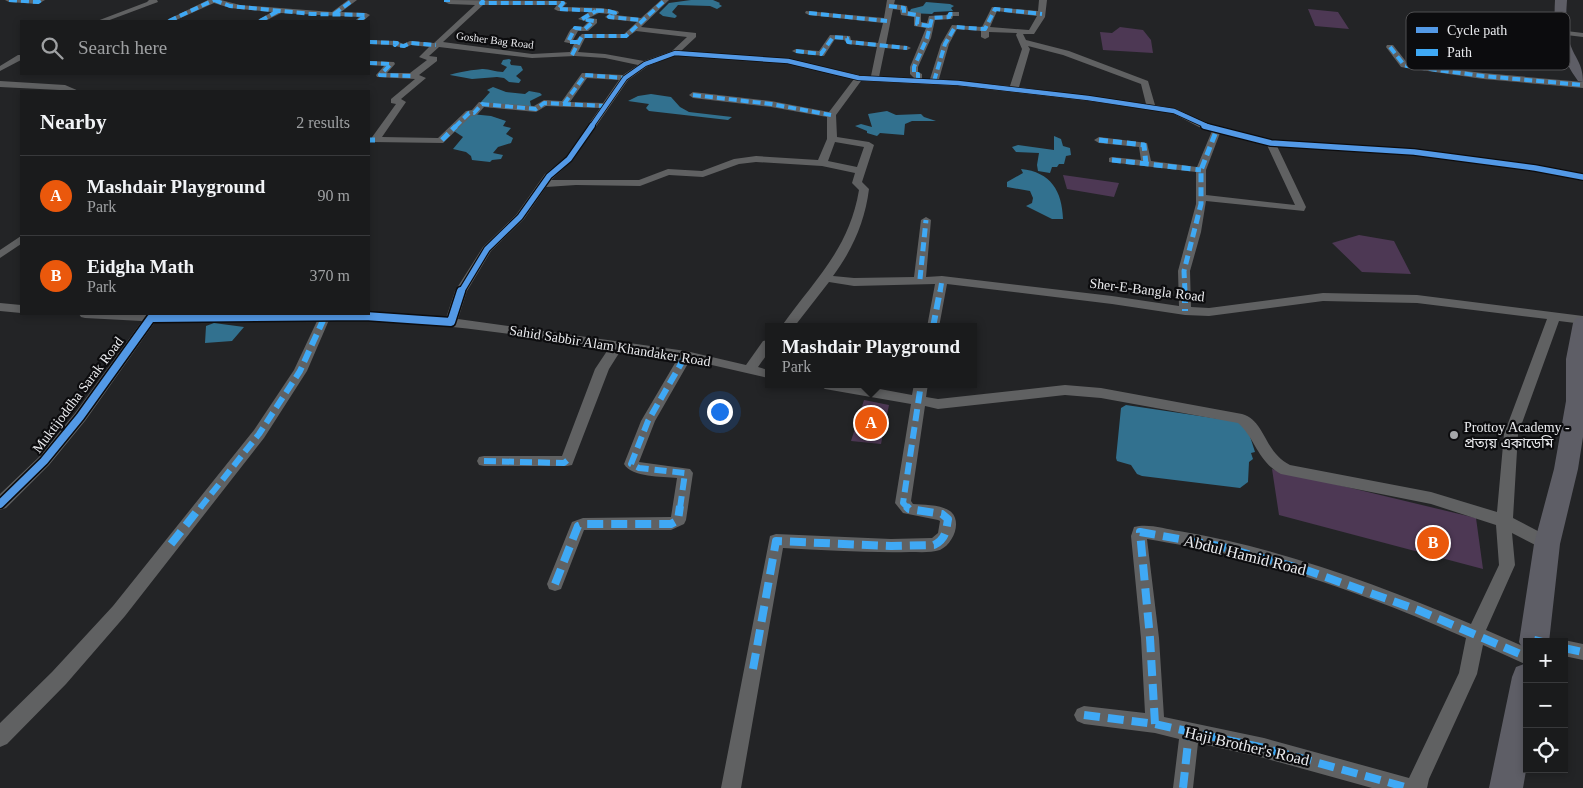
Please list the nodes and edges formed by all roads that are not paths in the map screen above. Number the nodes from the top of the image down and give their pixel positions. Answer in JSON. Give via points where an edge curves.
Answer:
{"nodes":[{"id":1,"x":9,"y":0,"type":"edge"},
{"id":2,"x":42,"y":0,"type":"edge"},
{"id":3,"x":153,"y":0,"type":"edge"},
{"id":4,"x":214,"y":0,"type":"edge"},
{"id":5,"x":353,"y":0,"type":"edge"},
{"id":6,"x":444,"y":0,"type":"edge"},
{"id":7,"x":450,"y":0,"type":"edge"},
{"id":8,"x":665,"y":0,"type":"edge"},
{"id":9,"x":1043,"y":0,"type":"edge"},
{"id":10,"x":483,"y":1,"type":"edge"},
{"id":11,"x":890,"y":3,"type":"edge"},
{"id":12,"x":280,"y":10,"type":"junction"},
{"id":13,"x":596,"y":11,"type":"junction"},
{"id":14,"x":810,"y":13,"type":"dead end"},
{"id":15,"x":334,"y":14,"type":"junction"},
{"id":16,"x":956,"y":14,"type":"dead end"},
{"id":17,"x":1042,"y":14,"type":"junction"},
{"id":18,"x":104,"y":20,"type":"edge"},
{"id":19,"x":172,"y":20,"type":"edge"},
{"id":20,"x":262,"y":20,"type":"edge"},
{"id":21,"x":360,"y":20,"type":"edge"},
{"id":22,"x":641,"y":20,"type":"junction"},
{"id":23,"x":887,"y":21,"type":"junction"},
{"id":24,"x":930,"y":26,"type":"junction"},
{"id":25,"x":634,"y":28,"type":"junction"},
{"id":26,"x":985,"y":29,"type":"junction"},
{"id":27,"x":1019,"y":32,"type":"junction"},
{"id":28,"x":1583,"y":35,"type":"edge"},
{"id":29,"x":1570,"y":36,"type":"edge"},
{"id":30,"x":985,"y":38,"type":"dead end"},
{"id":31,"x":370,"y":42,"type":"edge"},
{"id":32,"x":578,"y":42,"type":"junction"},
{"id":33,"x":1024,"y":42,"type":"junction"},
{"id":34,"x":437,"y":45,"type":"junction"},
{"id":35,"x":883,"y":45,"type":"junction"},
{"id":36,"x":1390,"y":47,"type":"dead end"},
{"id":37,"x":906,"y":48,"type":"dead end"},
{"id":38,"x":796,"y":51,"type":"dead end"},
{"id":39,"x":572,"y":54,"type":"junction"},
{"id":40,"x":675,"y":54,"type":"junction"},
{"id":41,"x":20,"y":58,"type":"edge"},
{"id":42,"x":1570,"y":60,"type":"edge"},
{"id":43,"x":370,"y":63,"type":"edge"},
{"id":44,"x":645,"y":64,"type":"junction"},
{"id":45,"x":1406,"y":66,"type":"edge"},
{"id":46,"x":0,"y":69,"type":"edge"},
{"id":47,"x":1437,"y":70,"type":"edge"},
{"id":48,"x":412,"y":76,"type":"junction"},
{"id":49,"x":625,"y":78,"type":"junction"},
{"id":50,"x":859,"y":78,"type":"junction"},
{"id":51,"x":875,"y":78,"type":"junction"},
{"id":52,"x":1583,"y":78,"type":"edge"},
{"id":53,"x":918,"y":80,"type":"junction"},
{"id":54,"x":934,"y":81,"type":"junction"},
{"id":55,"x":0,"y":84,"type":"edge"},
{"id":56,"x":1583,"y":85,"type":"edge"},
{"id":57,"x":1014,"y":89,"type":"junction"},
{"id":58,"x":72,"y":90,"type":"edge"},
{"id":59,"x":693,"y":96,"type":"dead end"},
{"id":60,"x":564,"y":104,"type":"junction"},
{"id":61,"x":605,"y":106,"type":"junction"},
{"id":62,"x":1151,"y":108,"type":"junction"},
{"id":63,"x":831,"y":115,"type":"junction"},
{"id":64,"x":1217,"y":129,"type":"junction"},
{"id":65,"x":832,"y":139,"type":"junction"},
{"id":66,"x":372,"y":140,"type":"edge"},
{"id":67,"x":1099,"y":140,"type":"dead end"},
{"id":68,"x":1271,"y":143,"type":"junction"},
{"id":69,"x":1112,"y":160,"type":"dead end"},
{"id":70,"x":822,"y":163,"type":"junction"},
{"id":71,"x":1146,"y":164,"type":"junction"},
{"id":72,"x":1201,"y":170,"type":"junction"},
{"id":73,"x":861,"y":171,"type":"junction"},
{"id":74,"x":1583,"y":177,"type":"edge"},
{"id":75,"x":544,"y":184,"type":"junction"},
{"id":76,"x":1201,"y":197,"type":"junction"},
{"id":77,"x":926,"y":220,"type":"dead end"},
{"id":78,"x":20,"y":240,"type":"edge"},
{"id":79,"x":0,"y":255,"type":"edge"},
{"id":80,"x":827,"y":278,"type":"junction"},
{"id":81,"x":920,"y":280,"type":"junction"},
{"id":82,"x":942,"y":280,"type":"junction"},
{"id":83,"x":0,"y":307,"type":"edge"},
{"id":84,"x":20,"y":309,"type":"edge"},
{"id":85,"x":1186,"y":312,"type":"junction"},
{"id":86,"x":118,"y":315,"type":"edge"},
{"id":87,"x":152,"y":316,"type":"edge"},
{"id":88,"x":325,"y":316,"type":"junction"},
{"id":89,"x":1554,"y":316,"type":"junction"},
{"id":90,"x":451,"y":322,"type":"junction"},
{"id":91,"x":1583,"y":322,"type":"edge"},
{"id":92,"x":791,"y":323,"type":"edge"},
{"id":93,"x":934,"y":323,"type":"edge"},
{"id":94,"x":618,"y":345,"type":"junction"},
{"id":95,"x":765,"y":348,"type":"edge"},
{"id":96,"x":686,"y":355,"type":"junction"},
{"id":97,"x":749,"y":370,"type":"junction"},
{"id":98,"x":765,"y":373,"type":"edge"},
{"id":99,"x":867,"y":388,"type":"edge"},
{"id":100,"x":920,"y":393,"type":"edge"},
{"id":101,"x":1580,"y":402,"type":"edge"},
{"id":102,"x":484,"y":461,"type":"dead end"},
{"id":103,"x":0,"y":504,"type":"edge"},
{"id":104,"x":1505,"y":521,"type":"junction"},
{"id":105,"x":1547,"y":544,"type":"junction"},
{"id":106,"x":555,"y":584,"type":"dead end"},
{"id":107,"x":1476,"y":633,"type":"junction"},
{"id":108,"x":1535,"y":638,"type":"edge"},
{"id":109,"x":1523,"y":643,"type":"edge"},
{"id":110,"x":1568,"y":649,"type":"edge"},
{"id":111,"x":1583,"y":652,"type":"edge"},
{"id":112,"x":1526,"y":683,"type":"edge"},
{"id":113,"x":1084,"y":714,"type":"dead end"},
{"id":114,"x":1155,"y":724,"type":"junction"},
{"id":115,"x":1189,"y":733,"type":"junction"},
{"id":116,"x":0,"y":737,"type":"edge"},
{"id":117,"x":1513,"y":784,"type":"edge"},
{"id":118,"x":731,"y":788,"type":"edge"},
{"id":119,"x":1183,"y":788,"type":"edge"},
{"id":120,"x":1409,"y":788,"type":"edge"},
{"id":121,"x":1416,"y":788,"type":"edge"}],
"edges":[{"from":1,"to":2,"type":"street"},
{"from":3,"to":18,"type":"street"},
{"from":4,"to":12,"type":"street","via":[[232,6]]},
{"from":4,"to":19,"type":"street"},
{"from":5,"to":15,"type":"street"},
{"from":6,"to":7,"type":"street"},
{"from":7,"to":10,"type":"street"},
{"from":8,"to":22,"type":"street"},
{"from":9,"to":17,"type":"street"},
{"from":10,"to":13,"type":"street","via":[[564,4],[558,8]]},
{"from":10,"to":34,"type":"street","name":"Gosher Bag Road"},
{"from":11,"to":23,"type":"street"},
{"from":11,"to":24,"type":"street","via":[[904,8],[904,13],[918,15],[917,24]]},
{"from":12,"to":15,"type":"street"},
{"from":12,"to":20,"type":"street"},
{"from":13,"to":22,"type":"street","via":[[615,13],[610,17]]},
{"from":13,"to":32,"type":"street","via":[[582,19],[594,21],[585,29],[574,28],[568,42]]},
{"from":14,"to":23,"type":"street"},
{"from":15,"to":21,"type":"street","via":[[366,15]]},
{"from":16,"to":24,"type":"street","via":[[933,17]]},
{"from":17,"to":26,"type":"street","via":[[995,9]]},
{"from":17,"to":27,"type":"street","via":[[1031,32]]},
{"from":22,"to":25,"type":"street"},
{"from":23,"to":35,"type":"street"},
{"from":24,"to":53,"type":"street","via":[[914,67]]},
{"from":25,"to":32,"type":"street","via":[[624,37],[585,35]]},
{"from":25,"to":40,"type":"street","via":[[693,35]]},
{"from":26,"to":27,"type":"street"},
{"from":26,"to":30,"type":"street"},
{"from":26,"to":54,"type":"street","via":[[955,27]]},
{"from":27,"to":33,"type":"street"},
{"from":28,"to":29,"type":"street"},
{"from":31,"to":34,"type":"street","via":[[398,43],[395,46],[409,43]]},
{"from":32,"to":39,"type":"street"},
{"from":33,"to":57,"type":"street","via":[[1026,49]]},
{"from":33,"to":62,"type":"street","via":[[1066,53],[1145,83]]},
{"from":34,"to":39,"type":"street","name":"Gosher Bag Road","via":[[532,56]]},
{"from":34,"to":48,"type":"street","via":[[423,57],[433,60]]},
{"from":35,"to":37,"type":"street"},
{"from":35,"to":38,"type":"street","via":[[848,42],[847,38],[833,36],[821,54]]},
{"from":35,"to":51,"type":"street"},
{"from":36,"to":45,"type":"street"},
{"from":39,"to":44,"type":"street","name":"Gosher Bag Road"},
{"from":40,"to":44,"type":"street"},
{"from":40,"to":50,"type":"street","via":[[788,61]]},
{"from":41,"to":46,"type":"street"},
{"from":42,"to":52,"type":"highway"},
{"from":43,"to":48,"type":"street","via":[[391,64],[380,75]]},
{"from":44,"to":49,"type":"street"},
{"from":47,"to":56,"type":"street"},
{"from":48,"to":66,"type":"street","via":[[422,78],[394,100],[402,102]]},
{"from":49,"to":60,"type":"street","via":[[585,75]]},
{"from":49,"to":61,"type":"street"},
{"from":50,"to":51,"type":"street"},
{"from":50,"to":63,"type":"street"},
{"from":51,"to":53,"type":"street"},
{"from":53,"to":54,"type":"street"},
{"from":54,"to":57,"type":"street"},
{"from":55,"to":58,"type":"street"},
{"from":57,"to":62,"type":"street"},
{"from":59,"to":63,"type":"street"},
{"from":60,"to":61,"type":"street"},
{"from":60,"to":66,"type":"street","via":[[544,102],[536,110],[482,104],[440,141]]},
{"from":61,"to":75,"type":"street","via":[[569,159]]},
{"from":62,"to":64,"type":"street","via":[[1180,113],[1199,124]]},
{"from":63,"to":65,"type":"street"},
{"from":64,"to":68,"type":"street"},
{"from":64,"to":72,"type":"street"},
{"from":65,"to":70,"type":"street"},
{"from":65,"to":73,"type":"street","via":[[869,145]]},
{"from":67,"to":71,"type":"street","via":[[1144,145]]},
{"from":68,"to":74,"type":"street","via":[[1414,152]]},
{"from":68,"to":76,"type":"street","via":[[1300,208]]},
{"from":69,"to":71,"type":"street"},
{"from":70,"to":73,"type":"street"},
{"from":70,"to":75,"type":"street","via":[[750,159],[706,174],[668,172],[640,183]]},
{"from":71,"to":72,"type":"street"},
{"from":72,"to":76,"type":"street"},
{"from":73,"to":80,"type":"street","via":[[857,184],[864,189],[861,214],[848,245]]},
{"from":75,"to":90,"type":"street","via":[[520,217],[487,249],[461,291]]},
{"from":76,"to":85,"type":"street","via":[[1184,271]]},
{"from":77,"to":81,"type":"street"},
{"from":78,"to":79,"type":"street"},
{"from":80,"to":81,"type":"street","name":"Sher-E-Bangla Road","via":[[854,282]]},
{"from":80,"to":92,"type":"street"},
{"from":81,"to":82,"type":"street","name":"Sher-E-Bangla Road"},
{"from":82,"to":85,"type":"street","name":"Sher-E-Bangla Road"},
{"from":82,"to":93,"type":"street"},
{"from":83,"to":84,"type":"street"},
{"from":85,"to":89,"type":"street","name":"Sher-E-Bangla Road","via":[[1209,312],[1323,297],[1417,300]]},
{"from":86,"to":87,"type":"street"},
{"from":87,"to":88,"type":"street","name":"Sahid Sabbir Alam Khandaker Road","via":[[195,319]]},
{"from":87,"to":103,"type":"street","name":"Muktijoddha Sarak Road","via":[[68,432]]},
{"from":88,"to":90,"type":"street","name":"Sahid Sabbir Alam Khandaker Road"},
{"from":88,"to":116,"type":"street","via":[[300,371],[260,434],[119,611]]},
{"from":89,"to":91,"type":"street","name":"Sher-E-Bangla Road"},
{"from":89,"to":104,"type":"street","via":[[1511,434]]},
{"from":90,"to":94,"type":"street","name":"Sahid Sabbir Alam Khandaker Road"},
{"from":91,"to":101,"type":"highway","via":[[1577,359]]},
{"from":94,"to":96,"type":"street","name":"Sahid Sabbir Alam Khandaker Road"},
{"from":94,"to":102,"type":"street","via":[[602,369],[567,461]]},
{"from":95,"to":97,"type":"street"},
{"from":96,"to":97,"type":"street","name":"Sahid Sabbir Alam Khandaker Road"},
{"from":96,"to":106,"type":"street","via":[[650,414],[631,464],[639,468],[685,473],[678,520],[671,524],[578,526]]},
{"from":97,"to":98,"type":"street","name":"Sahid Sabbir Alam Khandaker Road"},
{"from":99,"to":100,"type":"street"},
{"from":100,"to":104,"type":"street","via":[[938,404],[1065,390],[1101,393],[1242,419],[1255,430],[1268,457],[1286,470],[1431,498]]},
{"from":100,"to":118,"type":"street","via":[[903,503],[909,508],[946,516],[946,535],[940,542],[928,546],[776,541]]},
{"from":101,"to":105,"type":"highway"},
{"from":104,"to":105,"type":"street"},
{"from":104,"to":107,"type":"street","via":[[1507,564]]},
{"from":105,"to":108,"type":"highway"},
{"from":107,"to":109,"type":"street","name":"Abdul Hamid Road"},
{"from":107,"to":114,"type":"street","name":"Abdul Hamid Road","via":[[1409,605],[1290,565],[1228,547],[1140,532]]},
{"from":107,"to":121,"type":"street","via":[[1468,674]]},
{"from":110,"to":111,"type":"street"},
{"from":112,"to":117,"type":"highway"},
{"from":113,"to":114,"type":"street","name":"Haji Brother's Road"},
{"from":114,"to":115,"type":"street","name":"Haji Brother's Road"},
{"from":115,"to":119,"type":"street"},
{"from":115,"to":120,"type":"street","name":"Haji Brother's Road","via":[[1264,748]]}]}
